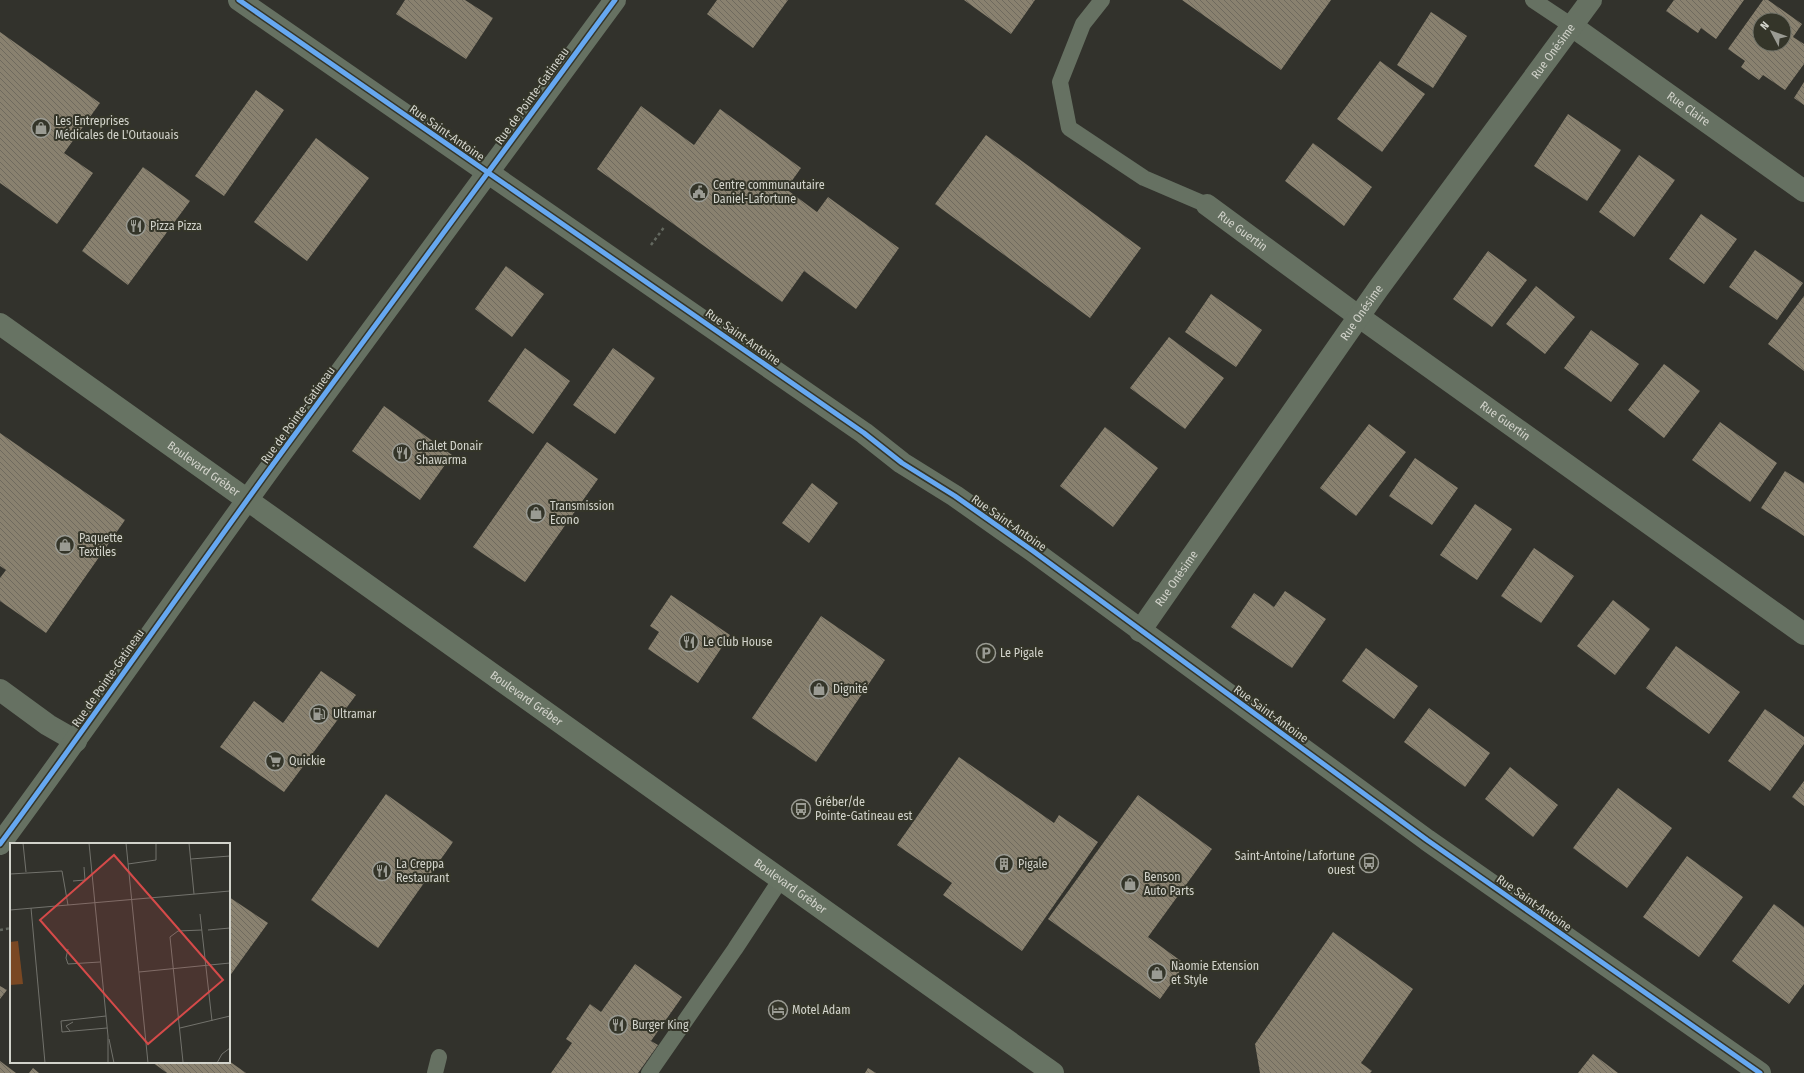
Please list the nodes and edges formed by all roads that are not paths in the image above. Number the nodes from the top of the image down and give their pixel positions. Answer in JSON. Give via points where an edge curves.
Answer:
{"nodes":[{"id":1,"x":239,"y":0,"type":"edge"},
{"id":2,"x":615,"y":0,"type":"edge"},
{"id":3,"x":1102,"y":0,"type":"edge"},
{"id":4,"x":1533,"y":0,"type":"edge"},
{"id":5,"x":1591,"y":0,"type":"edge"},
{"id":6,"x":1572,"y":26,"type":"junction"},
{"id":7,"x":488,"y":173,"type":"junction"},
{"id":8,"x":1804,"y":191,"type":"edge"},
{"id":9,"x":1207,"y":205,"type":"joint"},
{"id":10,"x":1358,"y":316,"type":"junction"},
{"id":11,"x":0,"y":324,"type":"edge"},
{"id":12,"x":248,"y":500,"type":"junction"},
{"id":13,"x":1140,"y":630,"type":"junction"},
{"id":14,"x":1804,"y":634,"type":"edge"},
{"id":15,"x":0,"y":690,"type":"edge"},
{"id":16,"x":76,"y":741,"type":"junction"},
{"id":17,"x":0,"y":844,"type":"edge"},
{"id":18,"x":781,"y":880,"type":"junction"},
{"id":19,"x":439,"y":1057,"type":"dead end"},
{"id":20,"x":435,"y":1073,"type":"edge"},
{"id":21,"x":649,"y":1073,"type":"edge"},
{"id":22,"x":1053,"y":1073,"type":"edge"},
{"id":23,"x":1760,"y":1073,"type":"edge"}],
"edges":[{"from":1,"to":7,"type":"street","name":"Rue Saint-Antoine"},
{"from":2,"to":7,"type":"street","name":"Rue de Pointe-Gatineau"},
{"from":3,"to":9,"type":"lane","via":[[1083,24],[1060,82],[1069,128],[1144,178]]},
{"from":4,"to":6,"type":"lane"},
{"from":5,"to":6,"type":"street","name":"Rue Onésime"},
{"from":6,"to":8,"type":"street","name":"Rue Claire"},
{"from":6,"to":10,"type":"street","name":"Rue Onésime"},
{"from":7,"to":12,"type":"street","name":"Rue de Pointe-Gatineau"},
{"from":7,"to":13,"type":"street","name":"Rue Saint-Antoine","via":[[864,433],[902,463],[955,496]]},
{"from":9,"to":10,"type":"street","name":"Rue Guertin"},
{"from":10,"to":13,"type":"street","name":"Rue Onésime"},
{"from":10,"to":14,"type":"street","name":"Rue Guertin"},
{"from":11,"to":12,"type":"main road","name":"Boulevard Gréber"},
{"from":12,"to":16,"type":"street","name":"Rue de Pointe-Gatineau"},
{"from":12,"to":18,"type":"main road","name":"Boulevard Gréber"},
{"from":13,"to":23,"type":"street","name":"Rue Saint-Antoine","via":[[1427,840]]},
{"from":15,"to":16,"type":"street","via":[[48,725]]},
{"from":16,"to":17,"type":"street","name":"Rue de Pointe-Gatineau"},
{"from":18,"to":21,"type":"lane"},
{"from":18,"to":22,"type":"main road","name":"Boulevard Gréber"},
{"from":19,"to":20,"type":"lane"}]}
